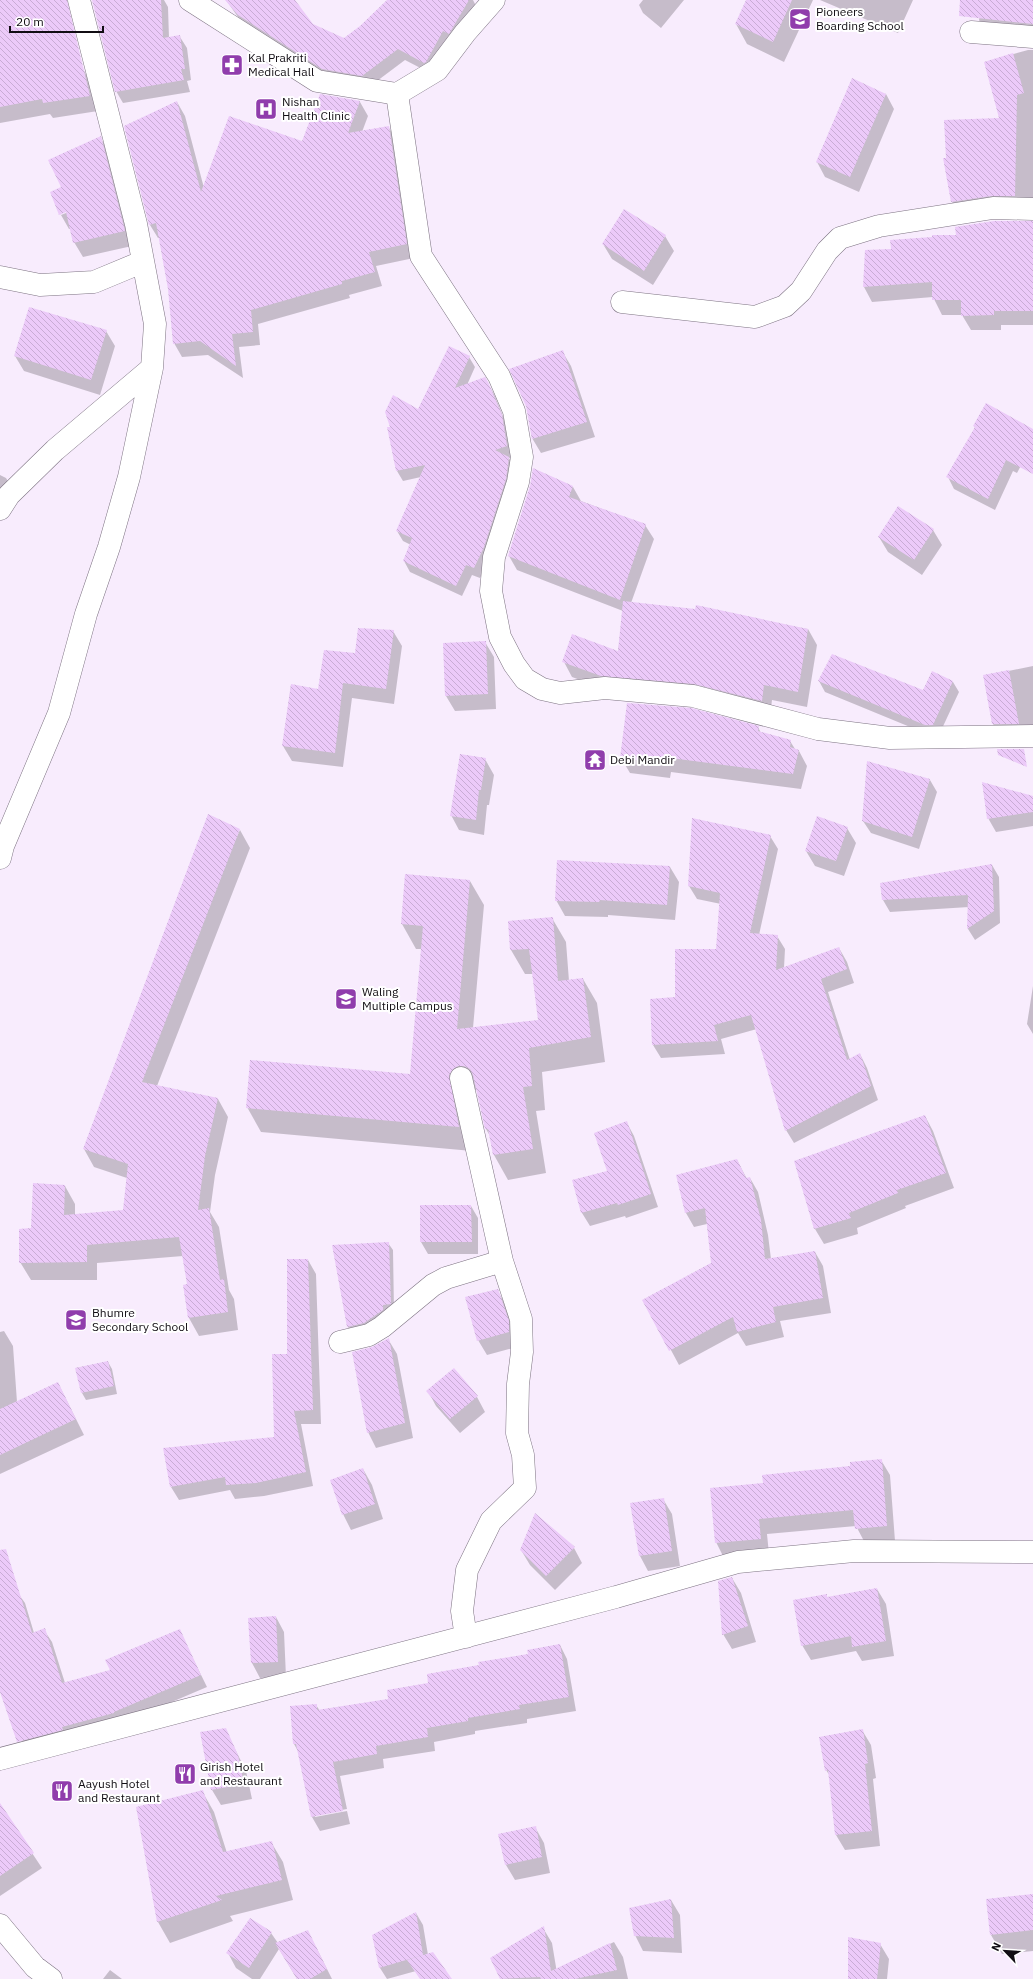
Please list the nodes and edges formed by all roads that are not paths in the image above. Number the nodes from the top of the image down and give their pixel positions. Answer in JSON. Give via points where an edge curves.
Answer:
{"nodes":[{"id":1,"x":79,"y":0,"type":"edge"},
{"id":2,"x":190,"y":0,"type":"edge"},
{"id":3,"x":494,"y":0,"type":"edge"},
{"id":4,"x":971,"y":32,"type":"dead end"},
{"id":5,"x":1033,"y":37,"type":"edge"},
{"id":6,"x":397,"y":94,"type":"junction"},
{"id":7,"x":1033,"y":209,"type":"edge"},
{"id":8,"x":142,"y":262,"type":"junction"},
{"id":9,"x":0,"y":277,"type":"edge"},
{"id":10,"x":622,"y":302,"type":"dead end"},
{"id":11,"x":152,"y":368,"type":"junction"},
{"id":12,"x":0,"y":509,"type":"edge"},
{"id":13,"x":1033,"y":736,"type":"edge"},
{"id":14,"x":0,"y":858,"type":"edge"},
{"id":15,"x":462,"y":1078,"type":"dead end"},
{"id":16,"x":502,"y":1261,"type":"junction"},
{"id":17,"x":340,"y":1342,"type":"dead end"},
{"id":18,"x":1033,"y":1552,"type":"edge"},
{"id":19,"x":466,"y":1637,"type":"junction"},
{"id":20,"x":0,"y":1759,"type":"edge"},
{"id":21,"x":0,"y":1926,"type":"edge"},
{"id":22,"x":51,"y":1979,"type":"edge"}],
"edges":[{"from":1,"to":8,"type":"street","via":[[136,224]]},
{"from":2,"to":6,"type":"street","via":[[317,82]]},
{"from":3,"to":6,"type":"street","via":[[465,33],[438,70]]},
{"from":4,"to":5,"type":"street"},
{"from":6,"to":13,"type":"street","via":[[422,256],[499,376],[514,411],[522,457],[518,482],[494,557],[491,591],[500,637],[525,679],[542,689],[560,693],[605,688],[693,696],[818,729],[876,736]]},
{"from":7,"to":10,"type":"street","via":[[986,209],[880,226],[840,238],[827,250],[801,291],[785,306],[755,317]]},
{"from":8,"to":9,"type":"street","via":[[94,282],[40,285]]},
{"from":8,"to":11,"type":"street","via":[[155,324]]},
{"from":11,"to":12,"type":"street","via":[[50,455],[9,495]]},
{"from":11,"to":14,"type":"street","via":[[125,491],[86,614],[59,712]]},
{"from":15,"to":16,"type":"street"},
{"from":16,"to":17,"type":"street","via":[[446,1278],[369,1335]]},
{"from":16,"to":19,"type":"street","via":[[521,1319],[522,1352],[518,1384],[517,1433],[523,1455],[525,1488],[491,1521],[467,1570],[462,1610]]},
{"from":18,"to":19,"type":"street","via":[[854,1551],[738,1562]]},
{"from":19,"to":20,"type":"street"},
{"from":21,"to":22,"type":"street","via":[[35,1967]]}]}
